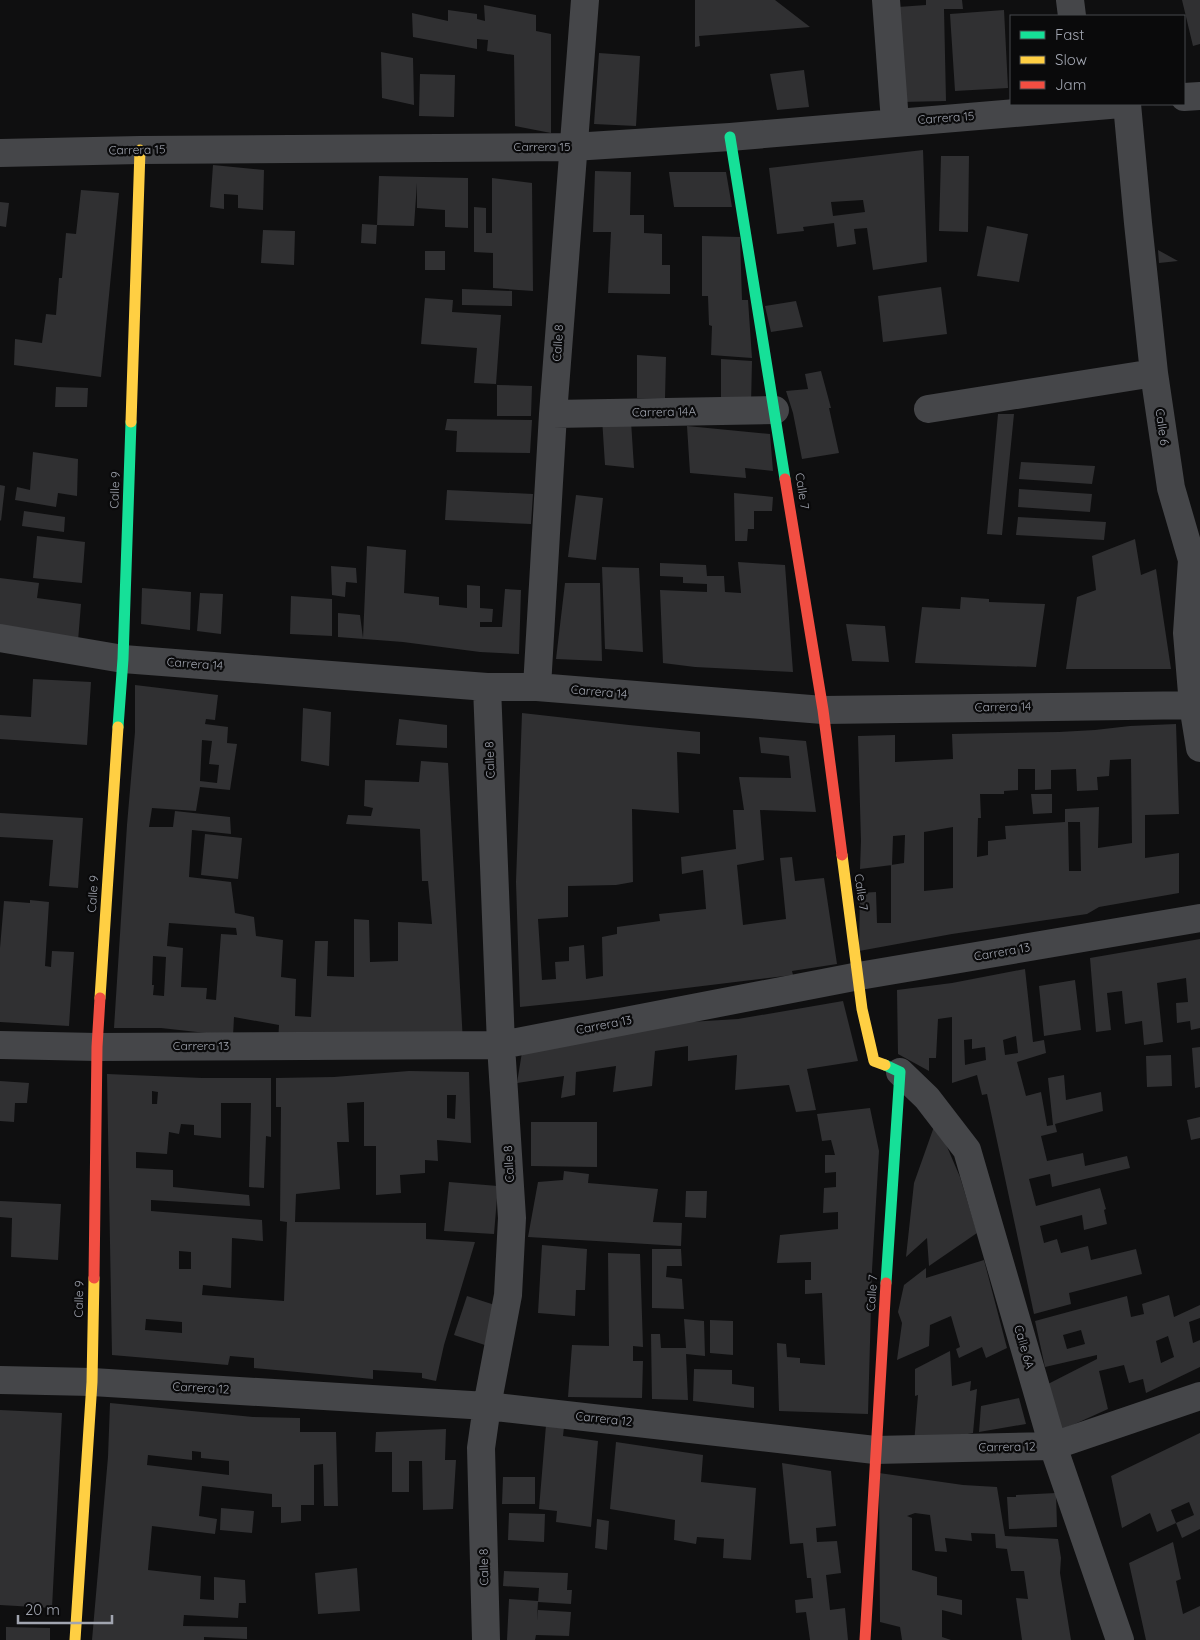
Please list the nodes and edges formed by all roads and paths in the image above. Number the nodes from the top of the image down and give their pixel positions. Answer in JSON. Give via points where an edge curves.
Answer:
{"nodes":[{"id":1,"x":585,"y":0,"type":"edge"},
{"id":2,"x":886,"y":0,"type":"edge"},
{"id":3,"x":1070,"y":0,"type":"edge"},
{"id":4,"x":1072,"y":15,"type":"edge"},
{"id":5,"x":1200,"y":96,"type":"edge"},
{"id":6,"x":1185,"y":97,"type":"edge"},
{"id":7,"x":1102,"y":105,"type":"edge"},
{"id":8,"x":1127,"y":105,"type":"edge"},
{"id":9,"x":1082,"y":106,"type":"edge"},
{"id":10,"x":895,"y":122,"type":"junction"},
{"id":11,"x":730,"y":136,"type":"junction"},
{"id":12,"x":574,"y":147,"type":"junction"},
{"id":13,"x":140,"y":150,"type":"junction"},
{"id":14,"x":0,"y":153,"type":"edge"},
{"id":15,"x":1154,"y":373,"type":"junction"},
{"id":16,"x":928,"y":408,"type":"dead end"},
{"id":17,"x":775,"y":410,"type":"junction"},
{"id":18,"x":553,"y":414,"type":"junction"},
{"id":19,"x":0,"y":638,"type":"edge"},
{"id":20,"x":123,"y":659,"type":"junction"},
{"id":21,"x":487,"y":686,"type":"junction"},
{"id":22,"x":537,"y":687,"type":"junction"},
{"id":23,"x":1197,"y":705,"type":"edge"},
{"id":24,"x":823,"y":710,"type":"junction"},
{"id":25,"x":1200,"y":748,"type":"edge"},
{"id":26,"x":1200,"y":918,"type":"edge"},
{"id":27,"x":859,"y":976,"type":"junction"},
{"id":28,"x":501,"y":1044,"type":"junction"},
{"id":29,"x":0,"y":1045,"type":"edge"},
{"id":30,"x":97,"y":1047,"type":"junction"},
{"id":31,"x":900,"y":1072,"type":"junction"},
{"id":32,"x":0,"y":1380,"type":"edge"},
{"id":33,"x":92,"y":1382,"type":"junction"},
{"id":34,"x":1200,"y":1396,"type":"edge"},
{"id":35,"x":487,"y":1406,"type":"junction"},
{"id":36,"x":1053,"y":1446,"type":"junction"},
{"id":37,"x":875,"y":1450,"type":"junction"},
{"id":38,"x":75,"y":1640,"type":"edge"},
{"id":39,"x":486,"y":1640,"type":"edge"},
{"id":40,"x":865,"y":1640,"type":"edge"},
{"id":41,"x":1120,"y":1640,"type":"edge"}],
"edges":[{"from":1,"to":12,"type":"street","name":"Calle 8"},
{"from":2,"to":10,"type":"street"},
{"from":3,"to":4,"type":"street"},
{"from":5,"to":6,"type":"street"},
{"from":7,"to":9,"type":"street","name":"Carrera 15"},
{"from":8,"to":15,"type":"street","name":"Calle 6"},
{"from":9,"to":10,"type":"street","name":"Carrera 15"},
{"from":10,"to":11,"type":"street","name":"Carrera 15"},
{"from":11,"to":12,"type":"street","name":"Carrera 15"},
{"from":11,"to":17,"type":"street","name":"Calle 7"},
{"from":12,"to":13,"type":"street","name":"Carrera 15"},
{"from":12,"to":18,"type":"street","name":"Calle 8"},
{"from":13,"to":14,"type":"street","name":"Carrera 15"},
{"from":13,"to":20,"type":"street","name":"Calle 9"},
{"from":15,"to":16,"type":"street"},
{"from":15,"to":23,"type":"street","name":"Calle 6","via":[[1171,488],[1192,560],[1188,634]]},
{"from":17,"to":18,"type":"street","name":"Carrera 14A"},
{"from":17,"to":24,"type":"street","name":"Calle 7"},
{"from":18,"to":22,"type":"street","name":"Calle 8"},
{"from":19,"to":20,"type":"street","name":"Carrera 14"},
{"from":20,"to":21,"type":"street","name":"Carrera 14"},
{"from":20,"to":30,"type":"street","name":"Calle 9"},
{"from":21,"to":22,"type":"street","name":"Carrera 14"},
{"from":21,"to":28,"type":"street","name":"Calle 8"},
{"from":22,"to":24,"type":"street","name":"Carrera 14"},
{"from":23,"to":24,"type":"street","name":"Carrera 14"},
{"from":23,"to":25,"type":"street","name":"Calle 6"},
{"from":24,"to":27,"type":"street","name":"Calle 7"},
{"from":26,"to":27,"type":"street","name":"Carrera 13"},
{"from":27,"to":28,"type":"street","name":"Carrera 13"},
{"from":27,"to":31,"type":"street","name":"Calle 7","via":[[862,1009],[874,1061]]},
{"from":28,"to":30,"type":"street","name":"Carrera 13"},
{"from":28,"to":35,"type":"street","name":"Calle 8","via":[[512,1218],[508,1295]]},
{"from":29,"to":30,"type":"street","name":"Carrera 13"},
{"from":30,"to":33,"type":"street","name":"Calle 9"},
{"from":31,"to":36,"type":"street","name":"Calle 6A","via":[[927,1098],[967,1150]]},
{"from":31,"to":37,"type":"street","name":"Calle 7"},
{"from":32,"to":33,"type":"street","name":"Carrera 12"},
{"from":33,"to":35,"type":"street","name":"Carrera 12"},
{"from":33,"to":38,"type":"street","name":"Calle 9"},
{"from":34,"to":36,"type":"street","name":"Carrera 12"},
{"from":35,"to":37,"type":"street","name":"Carrera 12"},
{"from":35,"to":39,"type":"street","name":"Calle 8","via":[[481,1448]]},
{"from":36,"to":37,"type":"street","name":"Carrera 12"},
{"from":36,"to":41,"type":"street","name":"Calle 6A"},
{"from":37,"to":40,"type":"street","name":"Calle 7"}]}
